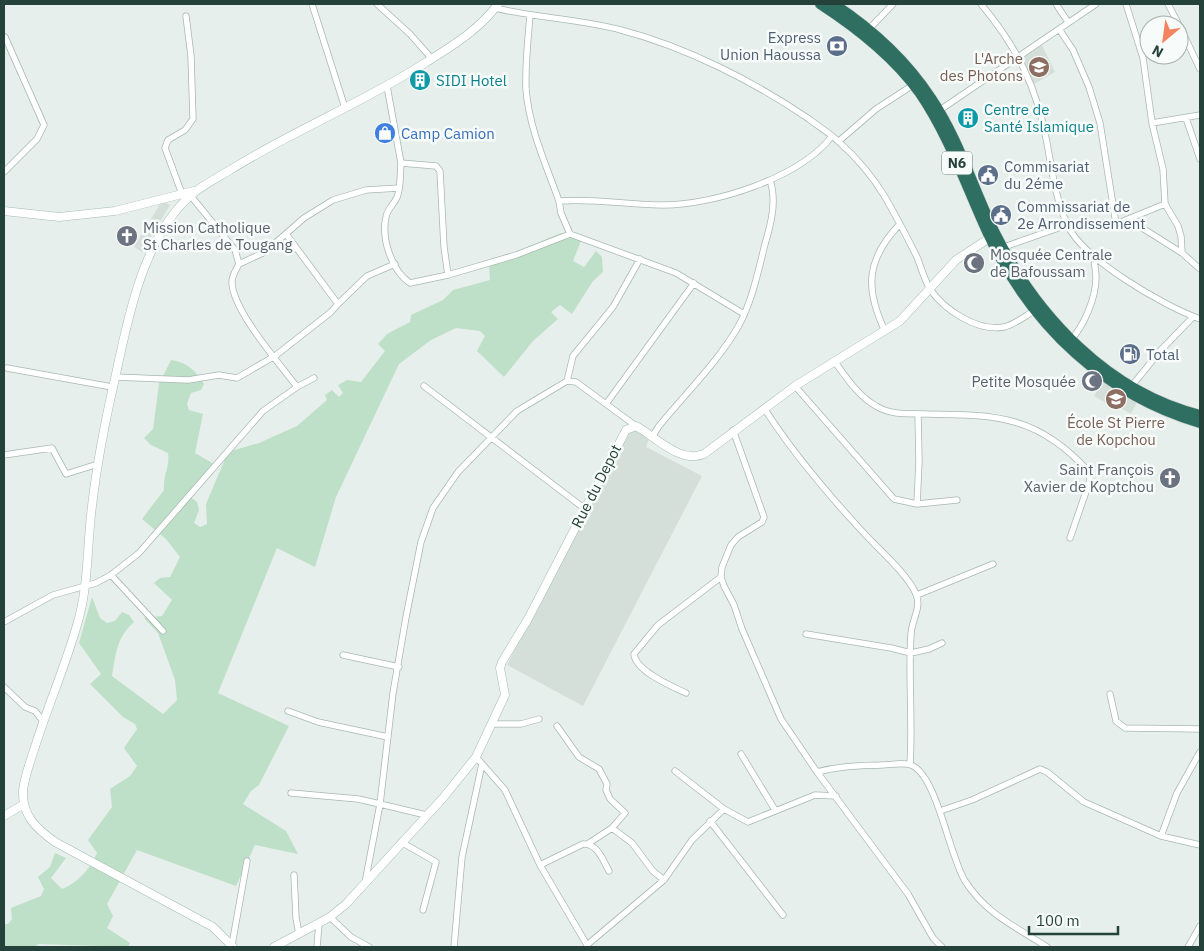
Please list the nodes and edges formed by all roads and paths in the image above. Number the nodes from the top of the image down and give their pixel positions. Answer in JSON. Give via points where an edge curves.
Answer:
{"nodes":[{"id":1,"x":312,"y":4,"type":"edge"},
{"id":2,"x":377,"y":4,"type":"edge"},
{"id":3,"x":820,"y":4,"type":"edge"},
{"id":4,"x":834,"y":4,"type":"edge"},
{"id":5,"x":893,"y":4,"type":"edge"},
{"id":6,"x":982,"y":4,"type":"edge"},
{"id":7,"x":1056,"y":4,"type":"edge"},
{"id":8,"x":1096,"y":4,"type":"edge"},
{"id":9,"x":1126,"y":4,"type":"edge"},
{"id":10,"x":496,"y":6,"type":"edge"},
{"id":11,"x":530,"y":15,"type":"junction"},
{"id":12,"x":186,"y":16,"type":"dead end"},
{"id":13,"x":1068,"y":22,"type":"junction"},
{"id":14,"x":869,"y":29,"type":"junction"},
{"id":15,"x":1059,"y":29,"type":"junction"},
{"id":16,"x":5,"y":37,"type":"edge"},
{"id":17,"x":1189,"y":46,"type":"edge"},
{"id":18,"x":1017,"y":55,"type":"junction"},
{"id":19,"x":432,"y":59,"type":"junction"},
{"id":20,"x":1200,"y":69,"type":"edge"},
{"id":21,"x":914,"y":85,"type":"junction"},
{"id":22,"x":387,"y":86,"type":"junction"},
{"id":23,"x":345,"y":108,"type":"junction"},
{"id":24,"x":936,"y":112,"type":"junction"},
{"id":25,"x":1200,"y":115,"type":"edge"},
{"id":26,"x":1186,"y":118,"type":"junction"},
{"id":27,"x":1152,"y":123,"type":"junction"},
{"id":28,"x":832,"y":136,"type":"junction"},
{"id":29,"x":838,"y":140,"type":"junction"},
{"id":30,"x":1200,"y":159,"type":"edge"},
{"id":31,"x":401,"y":163,"type":"junction"},
{"id":32,"x":4,"y":172,"type":"edge"},
{"id":33,"x":770,"y":180,"type":"junction"},
{"id":34,"x":399,"y":188,"type":"junction"},
{"id":35,"x":190,"y":193,"type":"junction"},
{"id":36,"x":559,"y":201,"type":"junction"},
{"id":37,"x":1165,"y":204,"type":"junction"},
{"id":38,"x":4,"y":210,"type":"edge"},
{"id":39,"x":1116,"y":224,"type":"junction"},
{"id":40,"x":899,"y":225,"type":"junction"},
{"id":41,"x":1067,"y":225,"type":"junction"},
{"id":42,"x":286,"y":234,"type":"junction"},
{"id":43,"x":570,"y":234,"type":"junction"},
{"id":44,"x":993,"y":236,"type":"junction"},
{"id":45,"x":1000,"y":249,"type":"junction"},
{"id":46,"x":1182,"y":253,"type":"junction"},
{"id":47,"x":1094,"y":257,"type":"junction"},
{"id":48,"x":640,"y":259,"type":"junction"},
{"id":49,"x":239,"y":264,"type":"junction"},
{"id":50,"x":395,"y":264,"type":"junction"},
{"id":51,"x":1200,"y":269,"type":"edge"},
{"id":52,"x":448,"y":275,"type":"junction"},
{"id":53,"x":694,"y":283,"type":"junction"},
{"id":54,"x":930,"y":288,"type":"junction"},
{"id":55,"x":338,"y":304,"type":"junction"},
{"id":56,"x":1034,"y":311,"type":"junction"},
{"id":57,"x":744,"y":314,"type":"junction"},
{"id":58,"x":1193,"y":316,"type":"junction"},
{"id":59,"x":1200,"y":319,"type":"edge"},
{"id":60,"x":885,"y":331,"type":"junction"},
{"id":61,"x":1069,"y":342,"type":"junction"},
{"id":62,"x":274,"y":356,"type":"junction"},
{"id":63,"x":835,"y":362,"type":"junction"},
{"id":64,"x":7,"y":368,"type":"dead end"},
{"id":65,"x":115,"y":377,"type":"junction"},
{"id":66,"x":314,"y":378,"type":"dead end"},
{"id":67,"x":567,"y":381,"type":"junction"},
{"id":68,"x":424,"y":386,"type":"dead end"},
{"id":69,"x":795,"y":386,"type":"junction"},
{"id":70,"x":112,"y":387,"type":"junction"},
{"id":71,"x":297,"y":387,"type":"junction"},
{"id":72,"x":1130,"y":389,"type":"junction"},
{"id":73,"x":606,"y":404,"type":"junction"},
{"id":74,"x":764,"y":408,"type":"junction"},
{"id":75,"x":918,"y":414,"type":"junction"},
{"id":76,"x":1200,"y":415,"type":"edge"},
{"id":77,"x":1200,"y":423,"type":"edge"},
{"id":78,"x":636,"y":426,"type":"junction"},
{"id":79,"x":733,"y":430,"type":"junction"},
{"id":80,"x":491,"y":437,"type":"junction"},
{"id":81,"x":652,"y":437,"type":"junction"},
{"id":82,"x":4,"y":455,"type":"edge"},
{"id":83,"x":98,"y":464,"type":"junction"},
{"id":84,"x":957,"y":500,"type":"dead end"},
{"id":85,"x":917,"y":504,"type":"junction"},
{"id":86,"x":585,"y":509,"type":"junction"},
{"id":87,"x":1070,"y":538,"type":"dead end"},
{"id":88,"x":992,"y":564,"type":"dead end"},
{"id":89,"x":111,"y":575,"type":"junction"},
{"id":90,"x":721,"y":577,"type":"junction"},
{"id":91,"x":86,"y":584,"type":"junction"},
{"id":92,"x":917,"y":595,"type":"junction"},
{"id":93,"x":4,"y":622,"type":"edge"},
{"id":94,"x":163,"y":630,"type":"dead end"},
{"id":95,"x":806,"y":634,"type":"dead end"},
{"id":96,"x":942,"y":643,"type":"dead end"},
{"id":97,"x":911,"y":653,"type":"junction"},
{"id":98,"x":342,"y":655,"type":"dead end"},
{"id":99,"x":399,"y":667,"type":"junction"},
{"id":100,"x":4,"y":687,"type":"edge"},
{"id":101,"x":686,"y":693,"type":"dead end"},
{"id":102,"x":1110,"y":694,"type":"dead end"},
{"id":103,"x":288,"y":710,"type":"dead end"},
{"id":104,"x":539,"y":719,"type":"dead end"},
{"id":105,"x":43,"y":721,"type":"junction"},
{"id":106,"x":494,"y":724,"type":"junction"},
{"id":107,"x":557,"y":726,"type":"dead end"},
{"id":108,"x":1200,"y":729,"type":"edge"},
{"id":109,"x":388,"y":737,"type":"junction"},
{"id":110,"x":1200,"y":752,"type":"edge"},
{"id":111,"x":741,"y":754,"type":"dead end"},
{"id":112,"x":476,"y":758,"type":"junction"},
{"id":113,"x":482,"y":764,"type":"junction"},
{"id":114,"x":910,"y":764,"type":"junction"},
{"id":115,"x":675,"y":771,"type":"dead end"},
{"id":116,"x":817,"y":772,"type":"junction"},
{"id":117,"x":291,"y":793,"type":"dead end"},
{"id":118,"x":836,"y":796,"type":"junction"},
{"id":119,"x":24,"y":804,"type":"junction"},
{"id":120,"x":380,"y":804,"type":"junction"},
{"id":121,"x":724,"y":809,"type":"junction"},
{"id":122,"x":775,"y":810,"type":"junction"},
{"id":123,"x":940,"y":811,"type":"junction"},
{"id":124,"x":426,"y":815,"type":"junction"},
{"id":125,"x":4,"y":816,"type":"edge"},
{"id":126,"x":710,"y":821,"type":"junction"},
{"id":127,"x":612,"y":828,"type":"junction"},
{"id":128,"x":1161,"y":836,"type":"junction"},
{"id":129,"x":401,"y":842,"type":"junction"},
{"id":130,"x":589,"y":843,"type":"junction"},
{"id":131,"x":1200,"y":845,"type":"edge"},
{"id":132,"x":247,"y":861,"type":"dead end"},
{"id":133,"x":540,"y":865,"type":"junction"},
{"id":134,"x":609,"y":871,"type":"dead end"},
{"id":135,"x":294,"y":874,"type":"dead end"},
{"id":136,"x":664,"y":880,"type":"junction"},
{"id":137,"x":365,"y":883,"type":"junction"},
{"id":138,"x":423,"y":910,"type":"dead end"},
{"id":139,"x":782,"y":915,"type":"dead end"},
{"id":140,"x":330,"y":917,"type":"junction"},
{"id":141,"x":319,"y":922,"type":"junction"},
{"id":142,"x":1200,"y":926,"type":"edge"},
{"id":143,"x":299,"y":934,"type":"junction"},
{"id":144,"x":232,"y":946,"type":"edge"},
{"id":145,"x":274,"y":947,"type":"edge"},
{"id":146,"x":317,"y":947,"type":"edge"},
{"id":147,"x":369,"y":947,"type":"edge"},
{"id":148,"x":454,"y":947,"type":"edge"},
{"id":149,"x":587,"y":947,"type":"edge"},
{"id":150,"x":942,"y":947,"type":"edge"},
{"id":151,"x":1048,"y":947,"type":"edge"},
{"id":152,"x":1188,"y":947,"type":"edge"}],
"edges":[{"from":1,"to":23,"type":"street"},
{"from":2,"to":19,"type":"street"},
{"from":3,"to":21,"type":"highway","number":"N6","via":[[874,43]]},
{"from":4,"to":14,"type":"highway","number":"N6"},
{"from":5,"to":14,"type":"street"},
{"from":6,"to":18,"type":"street","via":[[1011,41]]},
{"from":7,"to":13,"type":"street"},
{"from":8,"to":13,"type":"street"},
{"from":9,"to":27,"type":"street","via":[[1143,58]]},
{"from":10,"to":11,"type":"street"},
{"from":10,"to":19,"type":"street","via":[[478,27]]},
{"from":11,"to":28,"type":"street","via":[[578,20],[664,44],[766,92]]},
{"from":11,"to":36,"type":"street","via":[[526,91],[532,123]]},
{"from":12,"to":35,"type":"street","via":[[194,119],[185,130],[168,140],[165,148]]},
{"from":13,"to":15,"type":"street"},
{"from":14,"to":24,"type":"highway","number":"N6","via":[[912,72]]},
{"from":15,"to":18,"type":"street"},
{"from":15,"to":39,"type":"street","via":[[1073,50],[1100,124]]},
{"from":16,"to":32,"type":"street","via":[[44,125],[37,139]]},
{"from":17,"to":20,"type":"street"},
{"from":18,"to":24,"type":"street"},
{"from":18,"to":41,"type":"street","via":[[1038,103],[1054,186]]},
{"from":19,"to":22,"type":"street"},
{"from":21,"to":24,"type":"highway","number":"N6"},
{"from":21,"to":29,"type":"street"},
{"from":22,"to":23,"type":"street"},
{"from":22,"to":31,"type":"street"},
{"from":23,"to":35,"type":"street"},
{"from":24,"to":44,"type":"highway","number":"N6","via":[[956,140]]},
{"from":25,"to":26,"type":"street"},
{"from":26,"to":27,"type":"street"},
{"from":26,"to":30,"type":"street"},
{"from":27,"to":37,"type":"street","via":[[1163,169]]},
{"from":28,"to":29,"type":"street"},
{"from":28,"to":33,"type":"street","via":[[815,154]]},
{"from":29,"to":40,"type":"street","via":[[870,174]]},
{"from":31,"to":34,"type":"street"},
{"from":31,"to":52,"type":"street","via":[[436,166],[440,171]]},
{"from":33,"to":36,"type":"street","via":[[688,204]]},
{"from":33,"to":57,"type":"street","via":[[773,205],[767,237]]},
{"from":34,"to":42,"type":"street","via":[[366,190],[333,200]]},
{"from":34,"to":50,"type":"street","via":[[386,215],[385,225],[387,244]]},
{"from":35,"to":38,"type":"street","via":[[115,211],[59,217]]},
{"from":35,"to":49,"type":"street","via":[[235,250]]},
{"from":35,"to":65,"type":"street","via":[[164,228],[141,277],[128,314]]},
{"from":36,"to":43,"type":"street","via":[[560,213]]},
{"from":37,"to":39,"type":"street"},
{"from":37,"to":46,"type":"street","via":[[1182,236]]},
{"from":39,"to":41,"type":"street"},
{"from":39,"to":46,"type":"street","via":[[1139,226]]},
{"from":40,"to":54,"type":"street"},
{"from":40,"to":60,"type":"street","via":[[877,254],[871,272],[874,309]]},
{"from":41,"to":45,"type":"street"},
{"from":41,"to":47,"type":"street","via":[[1083,248]]},
{"from":42,"to":49,"type":"street","via":[[265,252]]},
{"from":42,"to":55,"type":"street"},
{"from":43,"to":48,"type":"street"},
{"from":43,"to":52,"type":"street","via":[[516,256]]},
{"from":44,"to":45,"type":"highway","number":"N6"},
{"from":44,"to":54,"type":"street","via":[[956,260]]},
{"from":45,"to":56,"type":"highway","number":"N6","via":[[1016,287]]},
{"from":45,"to":61,"type":"highway","number":"N6","via":[[1024,286]]},
{"from":46,"to":51,"type":"street"},
{"from":47,"to":58,"type":"street","via":[[1151,297]]},
{"from":47,"to":61,"type":"street","via":[[1094,290],[1082,324]]},
{"from":48,"to":53,"type":"street"},
{"from":48,"to":67,"type":"street","via":[[613,306],[573,356]]},
{"from":49,"to":62,"type":"street","via":[[232,276],[232,284],[243,312]]},
{"from":50,"to":52,"type":"street","via":[[401,277],[410,282]]},
{"from":50,"to":55,"type":"street","via":[[367,276]]},
{"from":53,"to":57,"type":"street"},
{"from":53,"to":73,"type":"street"},
{"from":54,"to":56,"type":"street","via":[[956,313],[980,326],[1006,327]]},
{"from":54,"to":60,"type":"street","via":[[900,321]]},
{"from":55,"to":62,"type":"street"},
{"from":56,"to":61,"type":"highway","number":"N6"},
{"from":57,"to":81,"type":"street","via":[[723,349]]},
{"from":58,"to":59,"type":"street"},
{"from":58,"to":72,"type":"street"},
{"from":60,"to":63,"type":"street"},
{"from":61,"to":72,"type":"highway","number":"N6"},
{"from":62,"to":65,"type":"street","via":[[236,378],[219,374],[188,380]]},
{"from":62,"to":71,"type":"street"},
{"from":63,"to":69,"type":"street"},
{"from":63,"to":75,"type":"street","via":[[851,384],[876,407],[902,415]]},
{"from":64,"to":70,"type":"street"},
{"from":65,"to":70,"type":"street"},
{"from":66,"to":71,"type":"street"},
{"from":67,"to":73,"type":"street","via":[[576,382]]},
{"from":67,"to":80,"type":"street","via":[[518,411]]},
{"from":68,"to":80,"type":"street"},
{"from":69,"to":74,"type":"street"},
{"from":69,"to":85,"type":"street","via":[[890,495],[903,503]]},
{"from":70,"to":83,"type":"street"},
{"from":71,"to":89,"type":"street","via":[[264,411],[139,553]]},
{"from":72,"to":76,"type":"highway","number":"N6"},
{"from":72,"to":77,"type":"highway","number":"N6","via":[[1168,412]]},
{"from":73,"to":78,"type":"street"},
{"from":74,"to":79,"type":"street"},
{"from":74,"to":92,"type":"street","via":[[837,504]]},
{"from":75,"to":85,"type":"street"},
{"from":75,"to":87,"type":"street","via":[[974,414],[1014,420],[1038,429],[1053,440],[1089,472],[1090,480]]},
{"from":78,"to":81,"type":"street"},
{"from":78,"to":86,"type":"street","name":"Rue du Depot","via":[[626,430],[621,437]]},
{"from":79,"to":81,"type":"street","via":[[697,457],[684,456]]},
{"from":79,"to":90,"type":"street","via":[[764,517],[732,545]]},
{"from":80,"to":86,"type":"street"},
{"from":80,"to":99,"type":"street","via":[[458,472],[433,508],[421,542]]},
{"from":82,"to":83,"type":"street","via":[[52,448],[66,474]]},
{"from":83,"to":91,"type":"street"},
{"from":84,"to":85,"type":"street"},
{"from":86,"to":106,"type":"street","name":"Rue du Depot","via":[[502,662],[500,668],[505,695]]},
{"from":88,"to":92,"type":"street"},
{"from":89,"to":91,"type":"street"},
{"from":89,"to":94,"type":"street"},
{"from":90,"to":101,"type":"street","via":[[658,625],[634,654],[641,666],[655,677]]},
{"from":90,"to":116,"type":"street","via":[[781,719]]},
{"from":91,"to":93,"type":"street","via":[[53,595]]},
{"from":91,"to":105,"type":"street","via":[[77,625]]},
{"from":92,"to":97,"type":"street"},
{"from":95,"to":97,"type":"street"},
{"from":96,"to":97,"type":"street","via":[[929,650]]},
{"from":97,"to":114,"type":"street","via":[[913,728]]},
{"from":98,"to":99,"type":"street"},
{"from":99,"to":109,"type":"street"},
{"from":100,"to":105,"type":"street"},
{"from":102,"to":108,"type":"street","via":[[1116,721],[1125,728]]},
{"from":103,"to":109,"type":"street","via":[[318,722]]},
{"from":104,"to":106,"type":"street","via":[[521,724]]},
{"from":105,"to":119,"type":"street","via":[[23,788]]},
{"from":106,"to":112,"type":"street","name":"Rue du Depot"},
{"from":107,"to":127,"type":"street","via":[[579,757],[599,769],[610,799],[624,811],[624,816]]},
{"from":109,"to":120,"type":"street"},
{"from":110,"to":128,"type":"street","via":[[1177,792]]},
{"from":111,"to":122,"type":"street"},
{"from":112,"to":113,"type":"street"},
{"from":112,"to":124,"type":"street","name":"Rue du Depot"},
{"from":113,"to":133,"type":"street","via":[[505,790]]},
{"from":113,"to":148,"type":"street","via":[[462,858]]},
{"from":114,"to":116,"type":"street","via":[[850,765]]},
{"from":114,"to":123,"type":"street","via":[[926,778]]},
{"from":115,"to":121,"type":"street"},
{"from":116,"to":118,"type":"street"},
{"from":117,"to":120,"type":"street"},
{"from":118,"to":122,"type":"street","via":[[815,796]]},
{"from":118,"to":150,"type":"street","via":[[874,852],[908,894],[933,938]]},
{"from":119,"to":125,"type":"street"},
{"from":119,"to":144,"type":"street","via":[[38,830],[213,927]]},
{"from":120,"to":124,"type":"street"},
{"from":120,"to":137,"type":"street"},
{"from":121,"to":122,"type":"street","via":[[748,822]]},
{"from":121,"to":126,"type":"street"},
{"from":123,"to":128,"type":"street","via":[[1040,769],[1084,802]]},
{"from":123,"to":151,"type":"street","via":[[945,833],[964,879],[978,898],[990,911]]},
{"from":124,"to":129,"type":"street","name":"Rue du Depot"},
{"from":126,"to":136,"type":"street","via":[[692,840]]},
{"from":126,"to":139,"type":"street"},
{"from":127,"to":130,"type":"street"},
{"from":127,"to":136,"type":"street","via":[[632,843]]},
{"from":128,"to":131,"type":"street"},
{"from":129,"to":137,"type":"street","name":"Rue du Depot"},
{"from":129,"to":138,"type":"street","via":[[436,862]]},
{"from":130,"to":133,"type":"street"},
{"from":130,"to":134,"type":"street","via":[[596,848]]},
{"from":132,"to":144,"type":"street"},
{"from":133,"to":149,"type":"street"},
{"from":135,"to":143,"type":"street"},
{"from":136,"to":149,"type":"street"},
{"from":137,"to":140,"type":"street","name":"Rue du Depot"},
{"from":140,"to":141,"type":"street","name":"Rue du Depot"},
{"from":140,"to":147,"type":"street","via":[[351,937]]},
{"from":141,"to":143,"type":"street","name":"Rue du Depot"},
{"from":141,"to":146,"type":"street"},
{"from":142,"to":152,"type":"street"},
{"from":143,"to":145,"type":"street","name":"Rue du Depot"}]}
